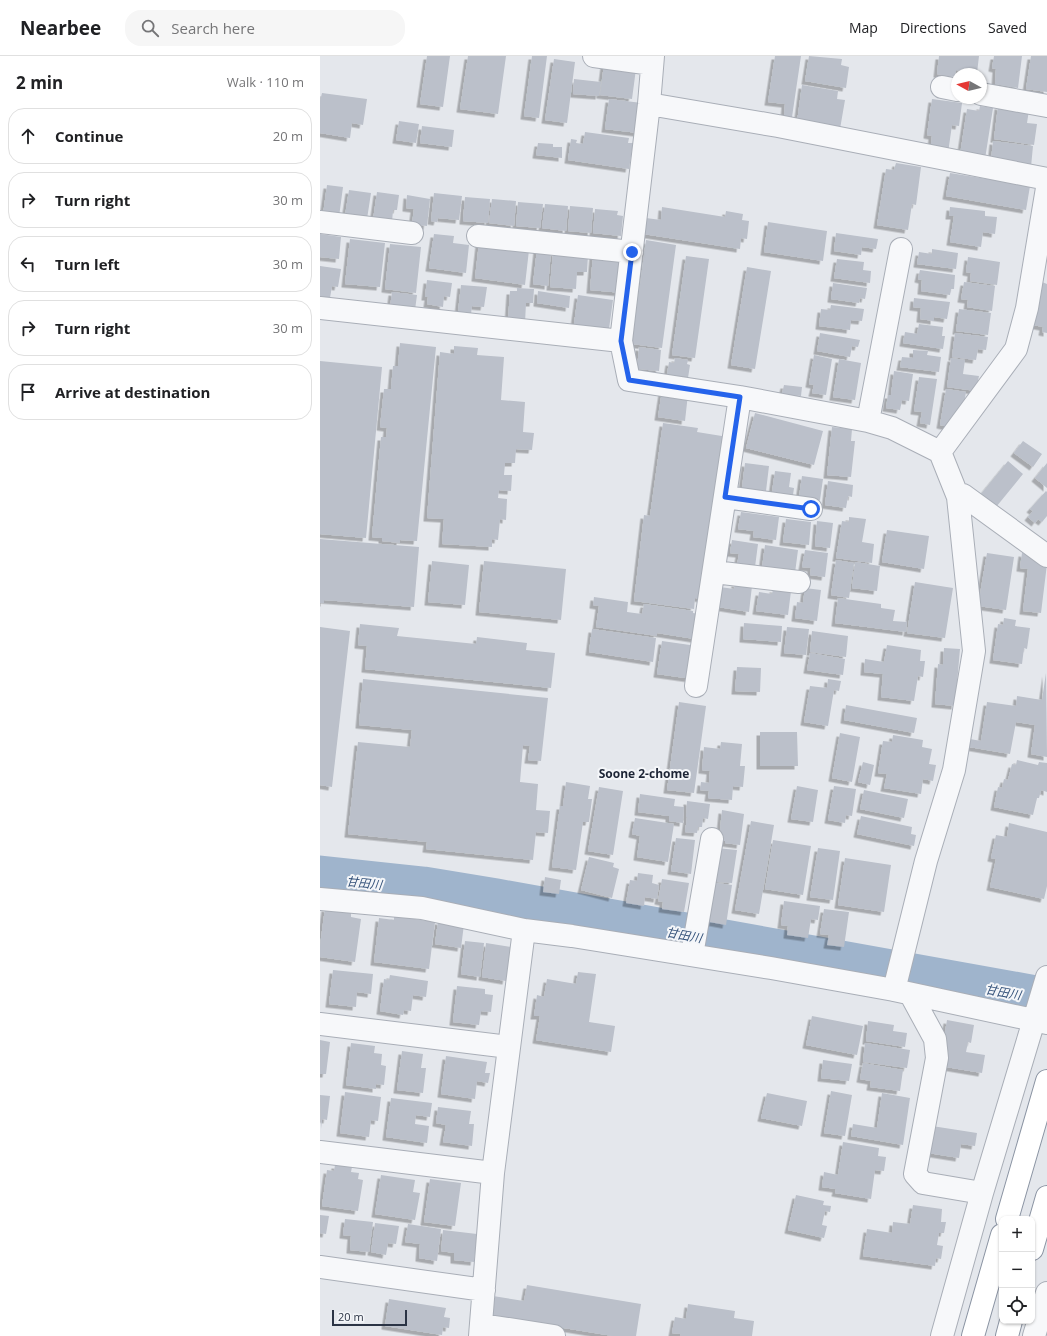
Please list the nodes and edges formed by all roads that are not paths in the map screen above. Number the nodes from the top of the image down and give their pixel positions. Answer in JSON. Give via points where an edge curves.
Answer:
{"nodes":[{"id":1,"x":594,"y":56,"type":"edge"},
{"id":2,"x":653,"y":60,"type":"edge"},
{"id":3,"x":987,"y":95,"type":"edge"},
{"id":4,"x":649,"y":104,"type":"junction"},
{"id":5,"x":1047,"y":106,"type":"edge"},
{"id":6,"x":1047,"y":179,"type":"edge"},
{"id":7,"x":1047,"y":188,"type":"edge"},
{"id":8,"x":320,"y":222,"type":"edge"},
{"id":9,"x":412,"y":233,"type":"dead end"},
{"id":10,"x":478,"y":236,"type":"dead end"},
{"id":11,"x":901,"y":249,"type":"dead end"},
{"id":12,"x":632,"y":252,"type":"junction"},
{"id":13,"x":320,"y":308,"type":"edge"},
{"id":14,"x":621,"y":341,"type":"junction"},
{"id":15,"x":740,"y":397,"type":"junction"},
{"id":16,"x":868,"y":421,"type":"junction"},
{"id":17,"x":940,"y":452,"type":"junction"},
{"id":18,"x":725,"y":497,"type":"junction"},
{"id":19,"x":958,"y":497,"type":"junction"},
{"id":20,"x":811,"y":509,"type":"dead end"},
{"id":21,"x":1047,"y":556,"type":"edge"},
{"id":22,"x":714,"y":572,"type":"junction"},
{"id":23,"x":799,"y":582,"type":"dead end"},
{"id":24,"x":696,"y":686,"type":"dead end"},
{"id":25,"x":712,"y":839,"type":"dead end"},
{"id":26,"x":320,"y":899,"type":"edge"},
{"id":27,"x":524,"y":930,"type":"junction"},
{"id":28,"x":692,"y":956,"type":"junction"},
{"id":29,"x":902,"y":992,"type":"junction"},
{"id":30,"x":1042,"y":1004,"type":"edge"},
{"id":31,"x":320,"y":1024,"type":"edge"},
{"id":32,"x":509,"y":1047,"type":"junction"},
{"id":33,"x":1047,"y":1081,"type":"edge"},
{"id":34,"x":320,"y":1152,"type":"edge"},
{"id":35,"x":492,"y":1173,"type":"junction"},
{"id":36,"x":982,"y":1193,"type":"junction"},
{"id":37,"x":1047,"y":1197,"type":"edge"},
{"id":38,"x":1008,"y":1216,"type":"edge"},
{"id":39,"x":1035,"y":1239,"type":"edge"},
{"id":40,"x":999,"y":1245,"type":"edge"},
{"id":41,"x":320,"y":1267,"type":"edge"},
{"id":42,"x":484,"y":1290,"type":"junction"},
{"id":43,"x":1047,"y":1293,"type":"edge"},
{"id":44,"x":1010,"y":1324,"type":"edge"},
{"id":45,"x":481,"y":1330,"type":"edge"},
{"id":46,"x":554,"y":1336,"type":"edge"},
{"id":47,"x":942,"y":1336,"type":"edge"},
{"id":48,"x":973,"y":1336,"type":"edge"},
{"id":49,"x":1007,"y":1336,"type":"edge"},
{"id":50,"x":1034,"y":1336,"type":"edge"}],
"edges":[{"from":1,"to":2,"type":"street"},
{"from":2,"to":4,"type":"street"},
{"from":3,"to":5,"type":"street"},
{"from":4,"to":6,"type":"street","via":[[778,126]]},
{"from":4,"to":12,"type":"street"},
{"from":7,"to":17,"type":"street","via":[[1027,308],[1016,350]]},
{"from":8,"to":9,"type":"street"},
{"from":10,"to":12,"type":"street"},
{"from":11,"to":16,"type":"street"},
{"from":12,"to":14,"type":"street"},
{"from":13,"to":14,"type":"street"},
{"from":14,"to":15,"type":"street","via":[[629,380]]},
{"from":15,"to":16,"type":"street"},
{"from":15,"to":18,"type":"street"},
{"from":16,"to":17,"type":"street","via":[[892,428]]},
{"from":17,"to":19,"type":"street"},
{"from":18,"to":20,"type":"street"},
{"from":18,"to":22,"type":"street"},
{"from":19,"to":21,"type":"street","via":[[964,495]]},
{"from":19,"to":29,"type":"street","via":[[974,651],[954,770],[926,861]]},
{"from":22,"to":23,"type":"street"},
{"from":22,"to":24,"type":"street"},
{"from":25,"to":28,"type":"street"},
{"from":26,"to":27,"type":"street","via":[[422,908]]},
{"from":27,"to":28,"type":"street"},
{"from":27,"to":32,"type":"street"},
{"from":28,"to":29,"type":"street"},
{"from":29,"to":30,"type":"street"},
{"from":29,"to":36,"type":"street","via":[[935,1039],[937,1058],[915,1174],[923,1183]]},
{"from":30,"to":36,"type":"street"},
{"from":31,"to":32,"type":"street"},
{"from":32,"to":35,"type":"street"},
{"from":33,"to":38,"type":"highway"},
{"from":34,"to":35,"type":"street"},
{"from":35,"to":42,"type":"street"},
{"from":36,"to":47,"type":"street"},
{"from":37,"to":39,"type":"highway"},
{"from":40,"to":48,"type":"highway"},
{"from":41,"to":42,"type":"street"},
{"from":42,"to":45,"type":"street"},
{"from":43,"to":50,"type":"street"},
{"from":44,"to":49,"type":"highway"},
{"from":45,"to":46,"type":"street"}]}
